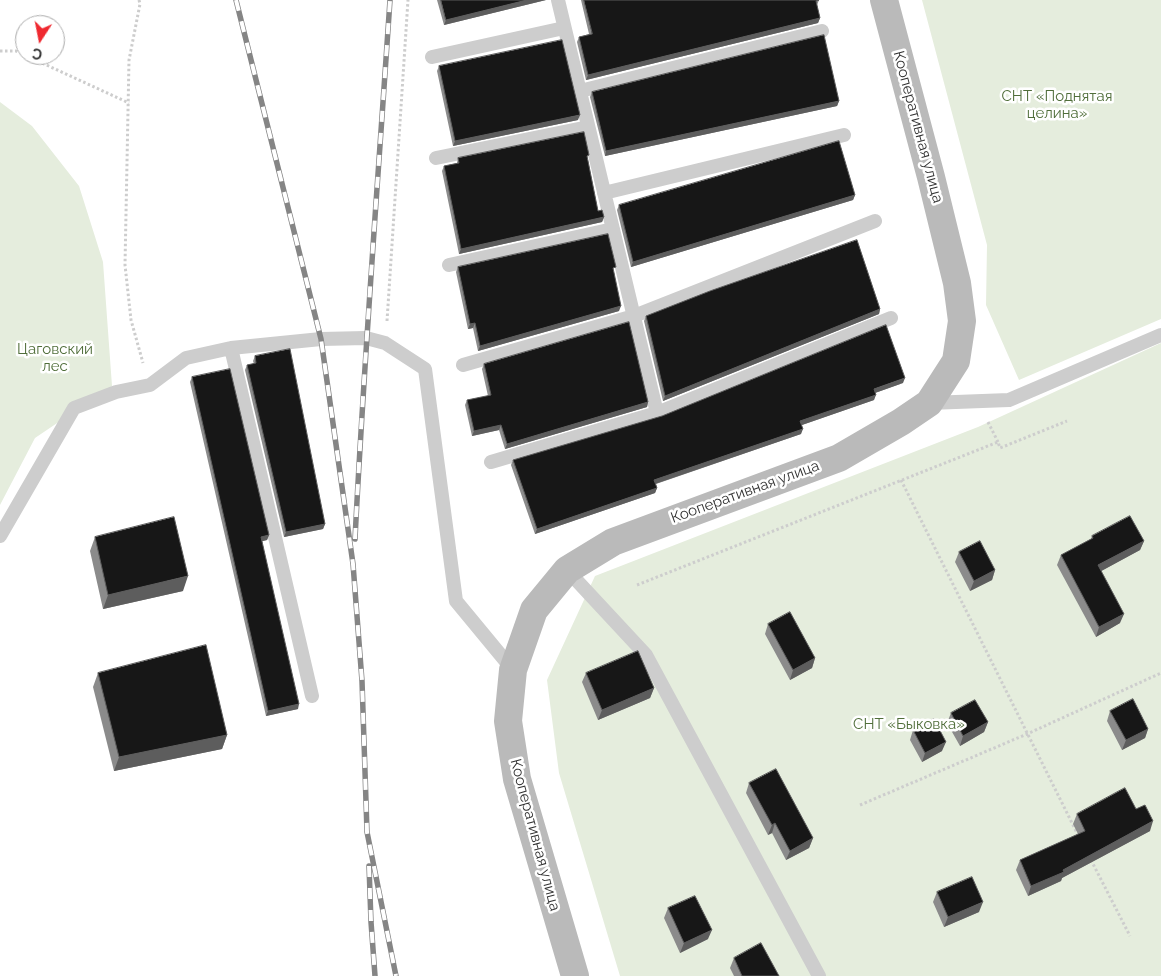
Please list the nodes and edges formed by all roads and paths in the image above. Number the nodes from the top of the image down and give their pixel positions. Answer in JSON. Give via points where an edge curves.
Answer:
{"nodes":[{"id":1,"x":139,"y":0,"type":"edge"},
{"id":2,"x":408,"y":0,"type":"edge"},
{"id":3,"x":558,"y":0,"type":"edge"},
{"id":4,"x":884,"y":0,"type":"edge"},
{"id":5,"x":564,"y":28,"type":"junction"},
{"id":6,"x":822,"y":31,"type":"dead end"},
{"id":7,"x":0,"y":51,"type":"edge"},
{"id":8,"x":432,"y":57,"type":"dead end"},
{"id":9,"x":580,"y":91,"type":"junction"},
{"id":10,"x":130,"y":103,"type":"junction"},
{"id":11,"x":588,"y":127,"type":"junction"},
{"id":12,"x":844,"y":135,"type":"dead end"},
{"id":13,"x":436,"y":158,"type":"dead end"},
{"id":14,"x":604,"y":193,"type":"junction"},
{"id":15,"x":875,"y":221,"type":"dead end"},
{"id":16,"x":613,"y":229,"type":"junction"},
{"id":17,"x":449,"y":265,"type":"dead end"},
{"id":18,"x":634,"y":316,"type":"junction"},
{"id":19,"x":891,"y":318,"type":"dead end"},
{"id":20,"x":1161,"y":335,"type":"edge"},
{"id":21,"x":385,"y":343,"type":"junction"},
{"id":22,"x":231,"y":348,"type":"junction"},
{"id":23,"x":463,"y":364,"type":"dead end"},
{"id":24,"x":150,"y":385,"type":"junction"},
{"id":25,"x":929,"y":403,"type":"junction"},
{"id":26,"x":657,"y":413,"type":"junction"},
{"id":27,"x":986,"y":417,"type":"dead end"},
{"id":28,"x":1066,"y":421,"type":"dead end"},
{"id":29,"x":998,"y":442,"type":"junction"},
{"id":30,"x":491,"y":462,"type":"dead end"},
{"id":31,"x":900,"y":480,"type":"junction"},
{"id":32,"x":0,"y":536,"type":"edge"},
{"id":33,"x":567,"y":570,"type":"junction"},
{"id":34,"x":638,"y":585,"type":"dead end"},
{"id":35,"x":512,"y":670,"type":"junction"},
{"id":36,"x":1161,"y":673,"type":"edge"},
{"id":37,"x":312,"y":696,"type":"dead end"},
{"id":38,"x":1027,"y":734,"type":"junction"},
{"id":39,"x":860,"y":805,"type":"dead end"},
{"id":40,"x":1080,"y":840,"type":"edge"},
{"id":41,"x":1090,"y":857,"type":"edge"},
{"id":42,"x":1130,"y":936,"type":"dead end"},
{"id":43,"x":574,"y":976,"type":"edge"},
{"id":44,"x":819,"y":976,"type":"edge"}],
"edges":[{"from":1,"to":10,"type":"path","via":[[129,60]]},
{"from":2,"to":21,"type":"path"},
{"from":3,"to":5,"type":"lane"},
{"from":4,"to":25,"type":"main road","name":"Кооперативная улица","via":[[948,242],[962,322],[956,361]]},
{"from":5,"to":8,"type":"lane"},
{"from":5,"to":9,"type":"lane"},
{"from":6,"to":9,"type":"lane"},
{"from":7,"to":10,"type":"path","via":[[16,52]]},
{"from":9,"to":11,"type":"lane"},
{"from":10,"to":24,"type":"path","via":[[125,265],[131,320]]},
{"from":11,"to":13,"type":"lane"},
{"from":11,"to":14,"type":"lane"},
{"from":12,"to":14,"type":"lane"},
{"from":14,"to":16,"type":"lane"},
{"from":15,"to":18,"type":"lane"},
{"from":16,"to":17,"type":"lane"},
{"from":16,"to":18,"type":"lane"},
{"from":18,"to":23,"type":"lane"},
{"from":18,"to":26,"type":"lane"},
{"from":19,"to":26,"type":"lane"},
{"from":20,"to":25,"type":"lane","via":[[1009,400]]},
{"from":21,"to":22,"type":"lane","via":[[366,338]]},
{"from":21,"to":35,"type":"lane","via":[[425,369],[456,601]]},
{"from":22,"to":24,"type":"lane","via":[[186,358]]},
{"from":22,"to":37,"type":"lane"},
{"from":24,"to":32,"type":"lane","via":[[116,392],[74,408]]},
{"from":25,"to":33,"type":"main road","name":"Кооперативная улица","via":[[838,458],[613,542]]},
{"from":26,"to":30,"type":"lane"},
{"from":27,"to":29,"type":"path"},
{"from":28,"to":29,"type":"path","via":[[1000,448]]},
{"from":29,"to":31,"type":"path"},
{"from":31,"to":34,"type":"path"},
{"from":31,"to":38,"type":"path"},
{"from":33,"to":35,"type":"main road","name":"Кооперативная улица","via":[[534,610]]},
{"from":33,"to":44,"type":"lane","via":[[646,655]]},
{"from":35,"to":43,"type":"main road","name":"Кооперативная улица","via":[[508,721],[518,779]]},
{"from":36,"to":38,"type":"path"},
{"from":38,"to":39,"type":"path"},
{"from":38,"to":40,"type":"path"},
{"from":41,"to":42,"type":"path"}]}
